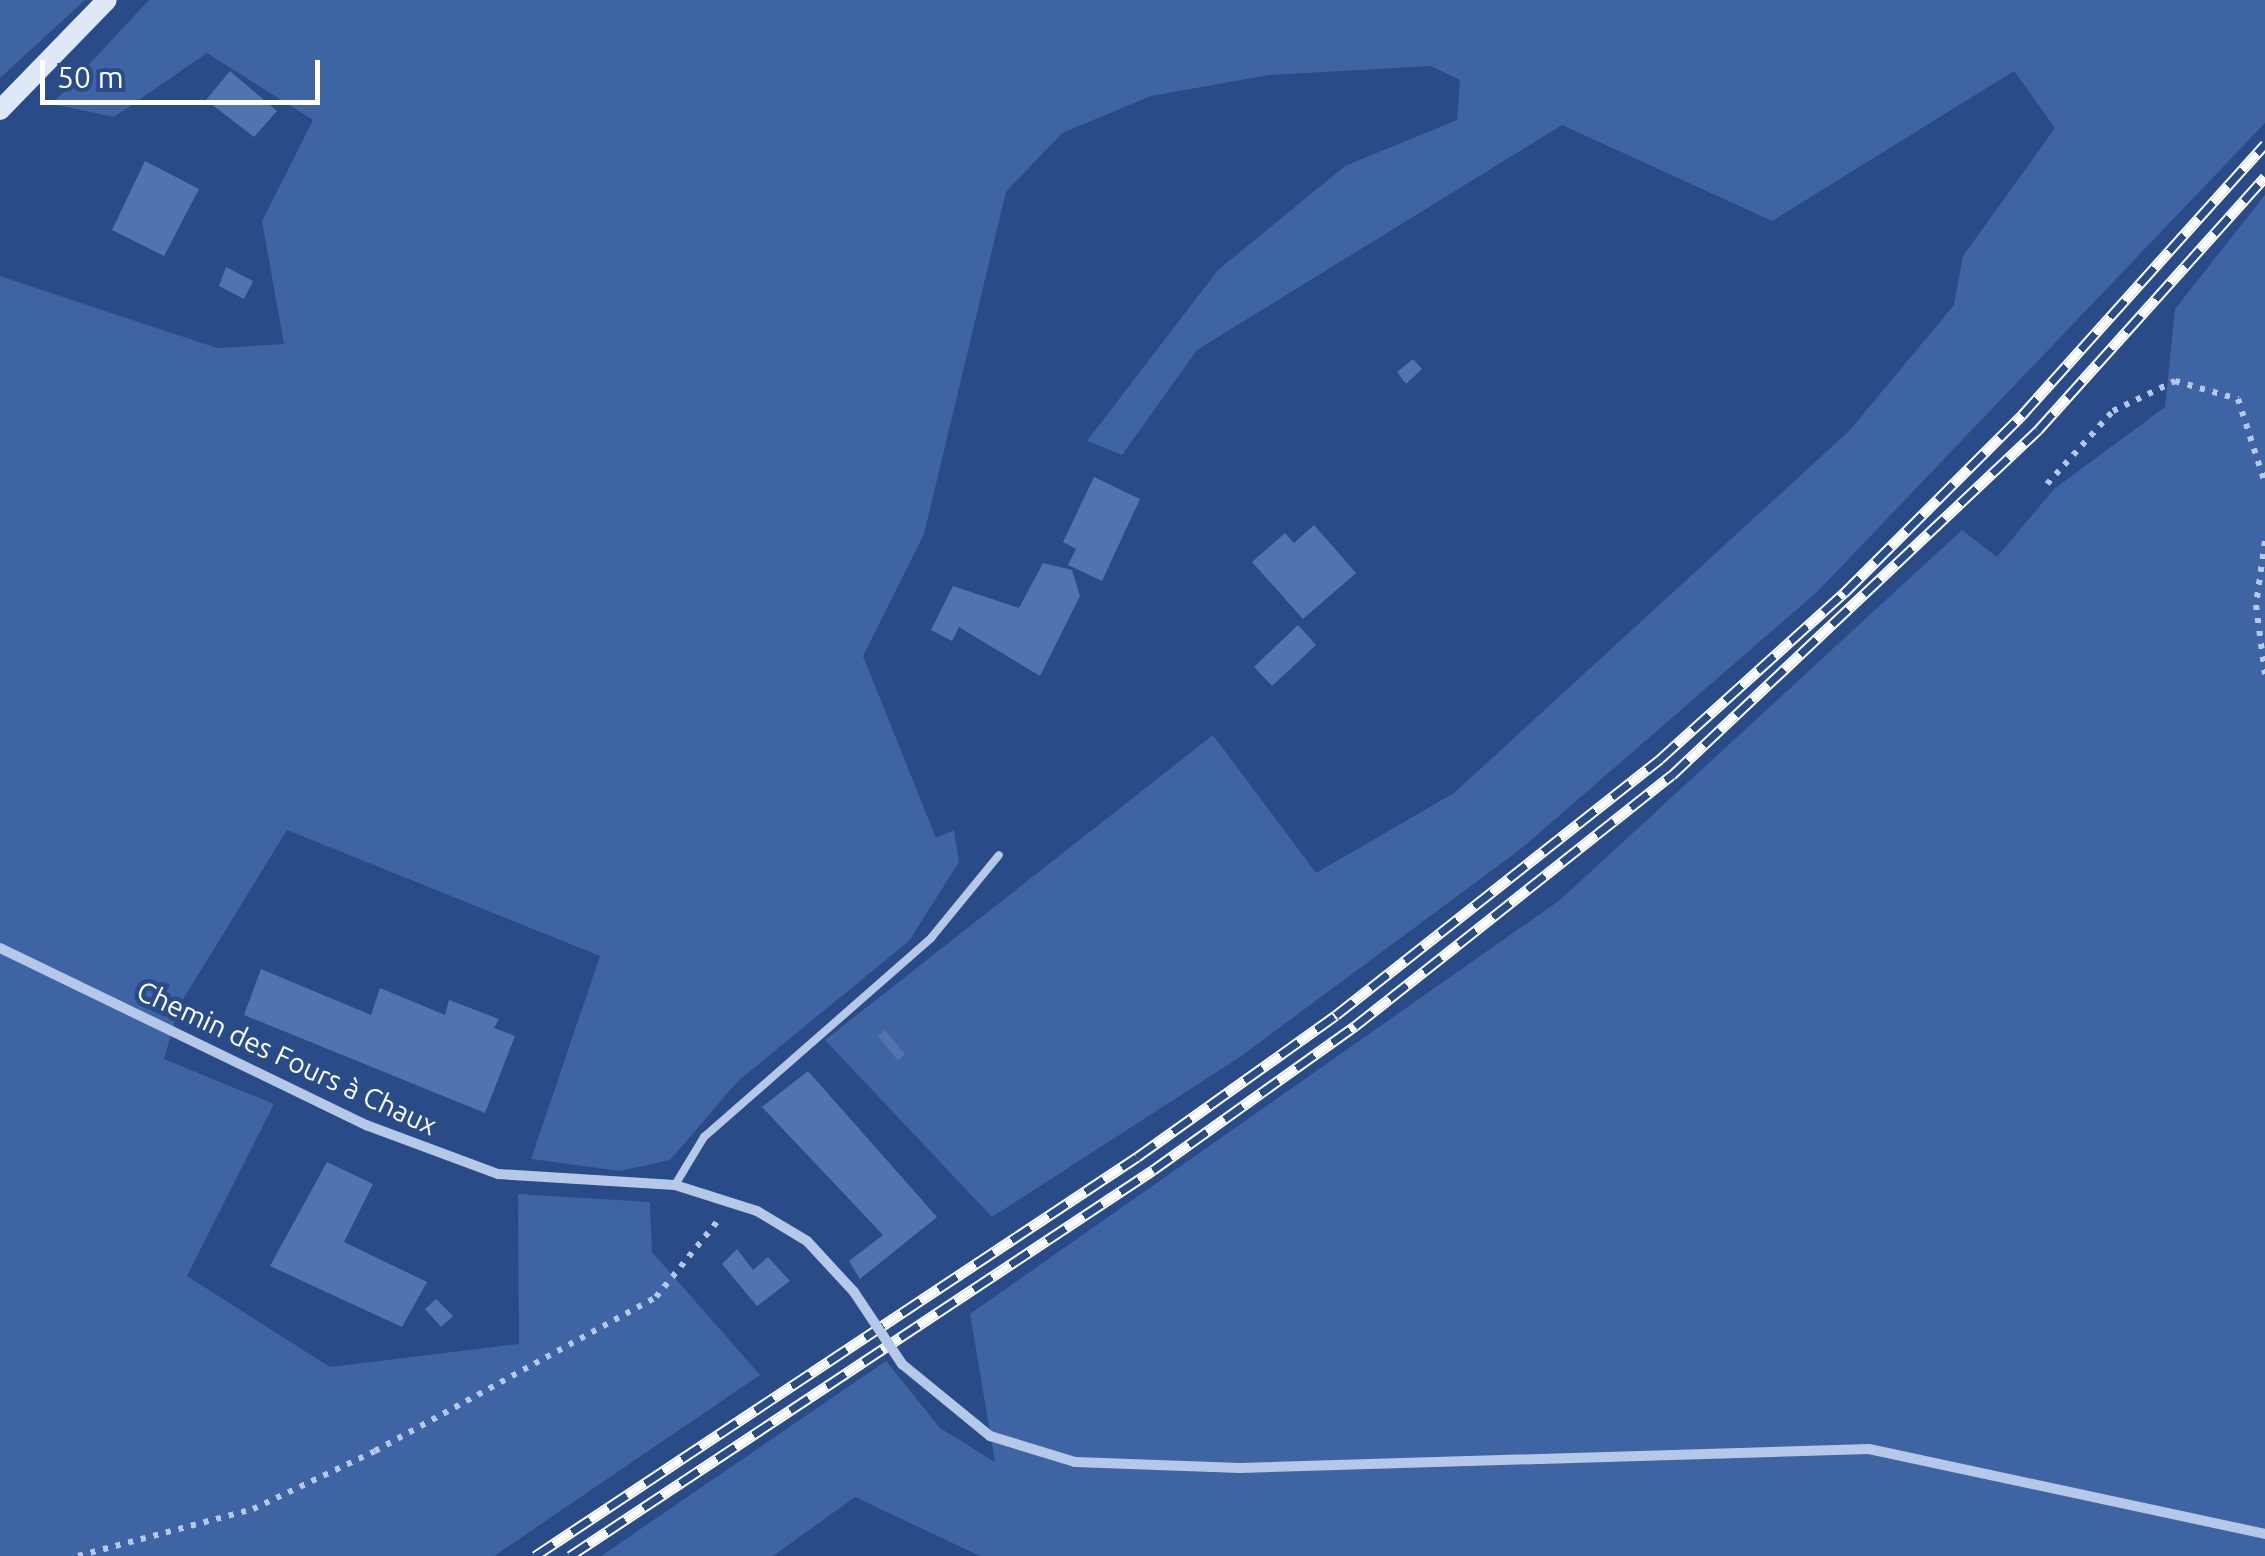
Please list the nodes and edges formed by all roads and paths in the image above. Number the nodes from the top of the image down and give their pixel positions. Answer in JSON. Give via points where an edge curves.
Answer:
{"nodes":[{"id":1,"x":108,"y":0,"type":"edge"},
{"id":2,"x":0,"y":110,"type":"edge"},
{"id":3,"x":2265,"y":483,"type":"edge"},
{"id":4,"x":2047,"y":484,"type":"dead end"},
{"id":5,"x":2265,"y":541,"type":"edge"},
{"id":6,"x":2265,"y":674,"type":"edge"},
{"id":7,"x":999,"y":855,"type":"dead end"},
{"id":8,"x":0,"y":948,"type":"edge"},
{"id":9,"x":675,"y":1185,"type":"junction"},
{"id":10,"x":726,"y":1199,"type":"junction"},
{"id":11,"x":2265,"y":1534,"type":"edge"},
{"id":12,"x":78,"y":1556,"type":"edge"}],
"edges":[{"from":1,"to":2,"type":"main road"},
{"from":3,"to":4,"type":"path","via":[[2238,399],[2175,381],[2113,411]]},
{"from":5,"to":6,"type":"path","via":[[2256,605]]},
{"from":7,"to":9,"type":"lane","via":[[930,938],[704,1136]]},
{"from":8,"to":9,"type":"street","name":"Chemin des Fours à Chaux","via":[[366,1125],[498,1174]]},
{"from":9,"to":10,"type":"street","name":"Chemin des Fours à Chaux"},
{"from":10,"to":11,"type":"street","name":"Chemin des Fours à Chaux","bridge":true,"via":[[784,1224],[854,1292],[902,1364],[956,1416],[1025,1450],[1122,1466],[1240,1468],[1869,1449]]},
{"from":10,"to":12,"type":"path","via":[[713,1234],[656,1297],[253,1509]]}]}
